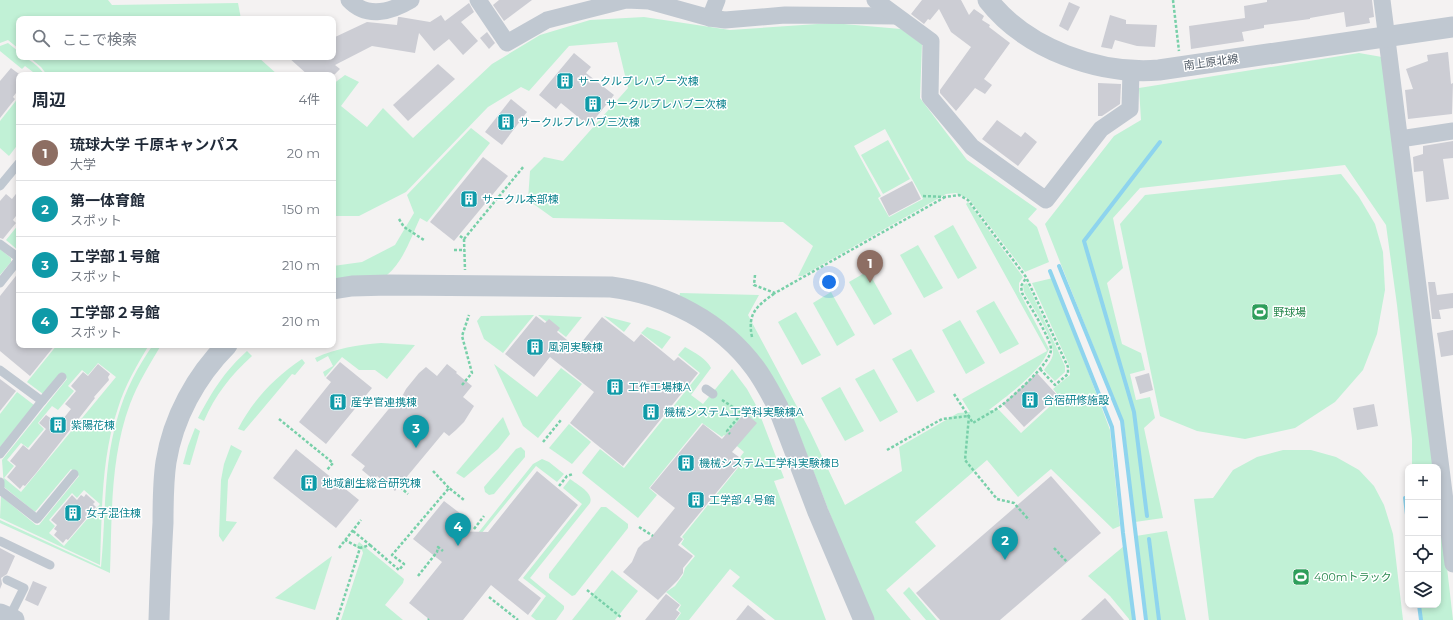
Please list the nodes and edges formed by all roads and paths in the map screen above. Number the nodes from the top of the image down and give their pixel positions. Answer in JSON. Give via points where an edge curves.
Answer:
{"nodes":[{"id":1,"x":349,"y":0,"type":"edge"},
{"id":2,"x":411,"y":0,"type":"edge"},
{"id":3,"x":478,"y":0,"type":"edge"},
{"id":4,"x":717,"y":0,"type":"edge"},
{"id":5,"x":875,"y":0,"type":"edge"},
{"id":6,"x":988,"y":0,"type":"edge"},
{"id":7,"x":1173,"y":0,"type":"edge"},
{"id":8,"x":1382,"y":0,"type":"edge"},
{"id":9,"x":896,"y":16,"type":"junction"},
{"id":10,"x":710,"y":18,"type":"junction"},
{"id":11,"x":1453,"y":27,"type":"edge"},
{"id":12,"x":1387,"y":37,"type":"junction"},
{"id":13,"x":1180,"y":66,"type":"junction"},
{"id":14,"x":1131,"y":70,"type":"junction"},
{"id":15,"x":1453,"y":131,"type":"edge"},
{"id":16,"x":1400,"y":139,"type":"junction"},
{"id":17,"x":524,"y":166,"type":"dead end"},
{"id":18,"x":16,"y":167,"type":"edge"},
{"id":19,"x":0,"y":186,"type":"edge"},
{"id":20,"x":923,"y":196,"type":"dead end"},
{"id":21,"x":945,"y":197,"type":"junction"},
{"id":22,"x":399,"y":220,"type":"dead end"},
{"id":23,"x":460,"y":236,"type":"dead end"},
{"id":24,"x":464,"y":239,"type":"junction"},
{"id":25,"x":424,"y":240,"type":"dead end"},
{"id":26,"x":0,"y":244,"type":"edge"},
{"id":27,"x":454,"y":250,"type":"dead end"},
{"id":28,"x":465,"y":250,"type":"junction"},
{"id":29,"x":16,"y":257,"type":"edge"},
{"id":30,"x":16,"y":263,"type":"edge"},
{"id":31,"x":755,"y":275,"type":"dead end"},
{"id":32,"x":465,"y":276,"type":"dead end"},
{"id":33,"x":1026,"y":278,"type":"junction"},
{"id":34,"x":0,"y":282,"type":"edge"},
{"id":35,"x":336,"y":289,"type":"edge"},
{"id":36,"x":775,"y":293,"type":"junction"},
{"id":37,"x":469,"y":316,"type":"dead end"},
{"id":38,"x":751,"y":317,"type":"dead end"},
{"id":39,"x":224,"y":348,"type":"edge"},
{"id":40,"x":1040,"y":369,"type":"junction"},
{"id":41,"x":0,"y":370,"type":"edge"},
{"id":42,"x":62,"y":377,"type":"dead end"},
{"id":43,"x":462,"y":385,"type":"dead end"},
{"id":44,"x":954,"y":394,"type":"dead end"},
{"id":45,"x":722,"y":400,"type":"dead end"},
{"id":46,"x":42,"y":401,"type":"junction"},
{"id":47,"x":969,"y":416,"type":"junction"},
{"id":48,"x":279,"y":419,"type":"dead end"},
{"id":49,"x":561,"y":420,"type":"dead end"},
{"id":50,"x":730,"y":434,"type":"dead end"},
{"id":51,"x":543,"y":442,"type":"dead end"},
{"id":52,"x":887,"y":450,"type":"dead end"},
{"id":53,"x":0,"y":454,"type":"edge"},
{"id":54,"x":327,"y":470,"type":"dead end"},
{"id":55,"x":433,"y":471,"type":"dead end"},
{"id":56,"x":74,"y":474,"type":"dead end"},
{"id":57,"x":573,"y":474,"type":"dead end"},
{"id":58,"x":0,"y":482,"type":"edge"},
{"id":59,"x":400,"y":486,"type":"dead end"},
{"id":60,"x":559,"y":486,"type":"dead end"},
{"id":61,"x":449,"y":488,"type":"junction"},
{"id":62,"x":408,"y":494,"type":"dead end"},
{"id":63,"x":464,"y":500,"type":"dead end"},
{"id":64,"x":484,"y":516,"type":"dead end"},
{"id":65,"x":361,"y":520,"type":"dead end"},
{"id":66,"x":1029,"y":520,"type":"dead end"},
{"id":67,"x":639,"y":527,"type":"dead end"},
{"id":68,"x":474,"y":529,"type":"dead end"},
{"id":69,"x":352,"y":531,"type":"junction"},
{"id":70,"x":1451,"y":533,"type":"edge"},
{"id":71,"x":653,"y":536,"type":"dead end"},
{"id":72,"x":345,"y":540,"type":"junction"},
{"id":73,"x":0,"y":541,"type":"edge"},
{"id":74,"x":370,"y":545,"type":"junction"},
{"id":75,"x":339,"y":548,"type":"dead end"},
{"id":76,"x":360,"y":548,"type":"junction"},
{"id":77,"x":1054,"y":548,"type":"dead end"},
{"id":78,"x":443,"y":551,"type":"dead end"},
{"id":79,"x":1068,"y":562,"type":"dead end"},
{"id":80,"x":1453,"y":564,"type":"edge"},
{"id":81,"x":50,"y":565,"type":"dead end"},
{"id":82,"x":418,"y":576,"type":"dead end"},
{"id":83,"x":7,"y":580,"type":"dead end"},
{"id":84,"x":588,"y":590,"type":"dead end"},
{"id":85,"x":489,"y":597,"type":"dead end"},
{"id":86,"x":8,"y":617,"type":"edge"},
{"id":87,"x":622,"y":618,"type":"dead end"},
{"id":88,"x":159,"y":620,"type":"edge"},
{"id":89,"x":337,"y":620,"type":"edge"},
{"id":90,"x":518,"y":620,"type":"edge"},
{"id":91,"x":864,"y":620,"type":"edge"}],
"edges":[{"from":1,"to":2,"type":"street","via":[[353,5],[365,10],[381,12],[400,7]]},
{"from":3,"to":10,"type":"street","via":[[507,43],[547,20],[626,0],[649,1]]},
{"from":4,"to":10,"type":"street"},
{"from":5,"to":9,"type":"street"},
{"from":6,"to":14,"type":"street","name":"南上原北線","via":[[1017,27],[1048,47],[1097,65]]},
{"from":7,"to":13,"type":"path"},
{"from":8,"to":12,"type":"street"},
{"from":9,"to":10,"type":"street","via":[[792,15],[725,20]]},
{"from":9,"to":14,"type":"street","via":[[931,41],[930,97],[972,147],[1046,200],[1101,129],[1130,109]]},
{"from":11,"to":12,"type":"street","name":"南上原北線"},
{"from":12,"to":13,"type":"street","name":"南上原北線"},
{"from":12,"to":16,"type":"street"},
{"from":13,"to":14,"type":"street","name":"南上原北線","via":[[1144,71]]},
{"from":15,"to":16,"type":"street"},
{"from":16,"to":70,"type":"street"},
{"from":17,"to":24,"type":"path"},
{"from":18,"to":19,"type":"lane"},
{"from":20,"to":21,"type":"path"},
{"from":21,"to":33,"type":"path","via":[[959,196],[968,200]]},
{"from":21,"to":36,"type":"path"},
{"from":22,"to":25,"type":"path","via":[[404,227]]},
{"from":23,"to":24,"type":"path"},
{"from":24,"to":28,"type":"path"},
{"from":26,"to":29,"type":"lane"},
{"from":27,"to":28,"type":"path"},
{"from":28,"to":32,"type":"path"},
{"from":30,"to":34,"type":"lane"},
{"from":31,"to":36,"type":"path","via":[[754,286]]},
{"from":33,"to":40,"type":"path","via":[[1021,286],[1022,293],[1051,350]]},
{"from":33,"to":40,"type":"path","via":[[1068,367],[1068,374],[1055,385]]},
{"from":35,"to":91,"type":"street","via":[[382,285],[611,287],[655,296],[699,318],[742,352],[756,368],[770,391]]},
{"from":36,"to":38,"type":"path","via":[[757,306]]},
{"from":37,"to":43,"type":"path","via":[[462,336],[472,373]]},
{"from":39,"to":88,"type":"street","via":[[206,368],[193,389],[171,440],[165,474]]},
{"from":40,"to":47,"type":"path","via":[[1001,405],[973,423]]},
{"from":41,"to":46,"type":"lane"},
{"from":42,"to":46,"type":"lane"},
{"from":44,"to":47,"type":"path"},
{"from":45,"to":50,"type":"path","via":[[742,413],[727,431]]},
{"from":46,"to":53,"type":"lane"},
{"from":47,"to":52,"type":"path","via":[[942,419]]},
{"from":47,"to":66,"type":"path","via":[[965,460],[997,499],[1014,503]]},
{"from":48,"to":54,"type":"path","via":[[333,462]]},
{"from":49,"to":51,"type":"path"},
{"from":55,"to":61,"type":"path"},
{"from":56,"to":58,"type":"lane","via":[[37,519],[0,490]]},
{"from":57,"to":60,"type":"path","via":[[567,476]]},
{"from":59,"to":62,"type":"path"},
{"from":61,"to":63,"type":"path"},
{"from":61,"to":74,"type":"path","via":[[392,555],[404,564],[399,570]]},
{"from":64,"to":68,"type":"path"},
{"from":65,"to":69,"type":"path"},
{"from":67,"to":71,"type":"path"},
{"from":69,"to":72,"type":"path"},
{"from":69,"to":74,"type":"path"},
{"from":70,"to":80,"type":"street"},
{"from":72,"to":75,"type":"path"},
{"from":72,"to":76,"type":"path"},
{"from":73,"to":81,"type":"lane"},
{"from":74,"to":76,"type":"path"},
{"from":76,"to":89,"type":"path"},
{"from":77,"to":79,"type":"path"},
{"from":78,"to":82,"type":"path","via":[[438,547],[437,552]]},
{"from":83,"to":86,"type":"lane","via":[[24,588]]},
{"from":84,"to":87,"type":"path"},
{"from":85,"to":90,"type":"path"}]}
